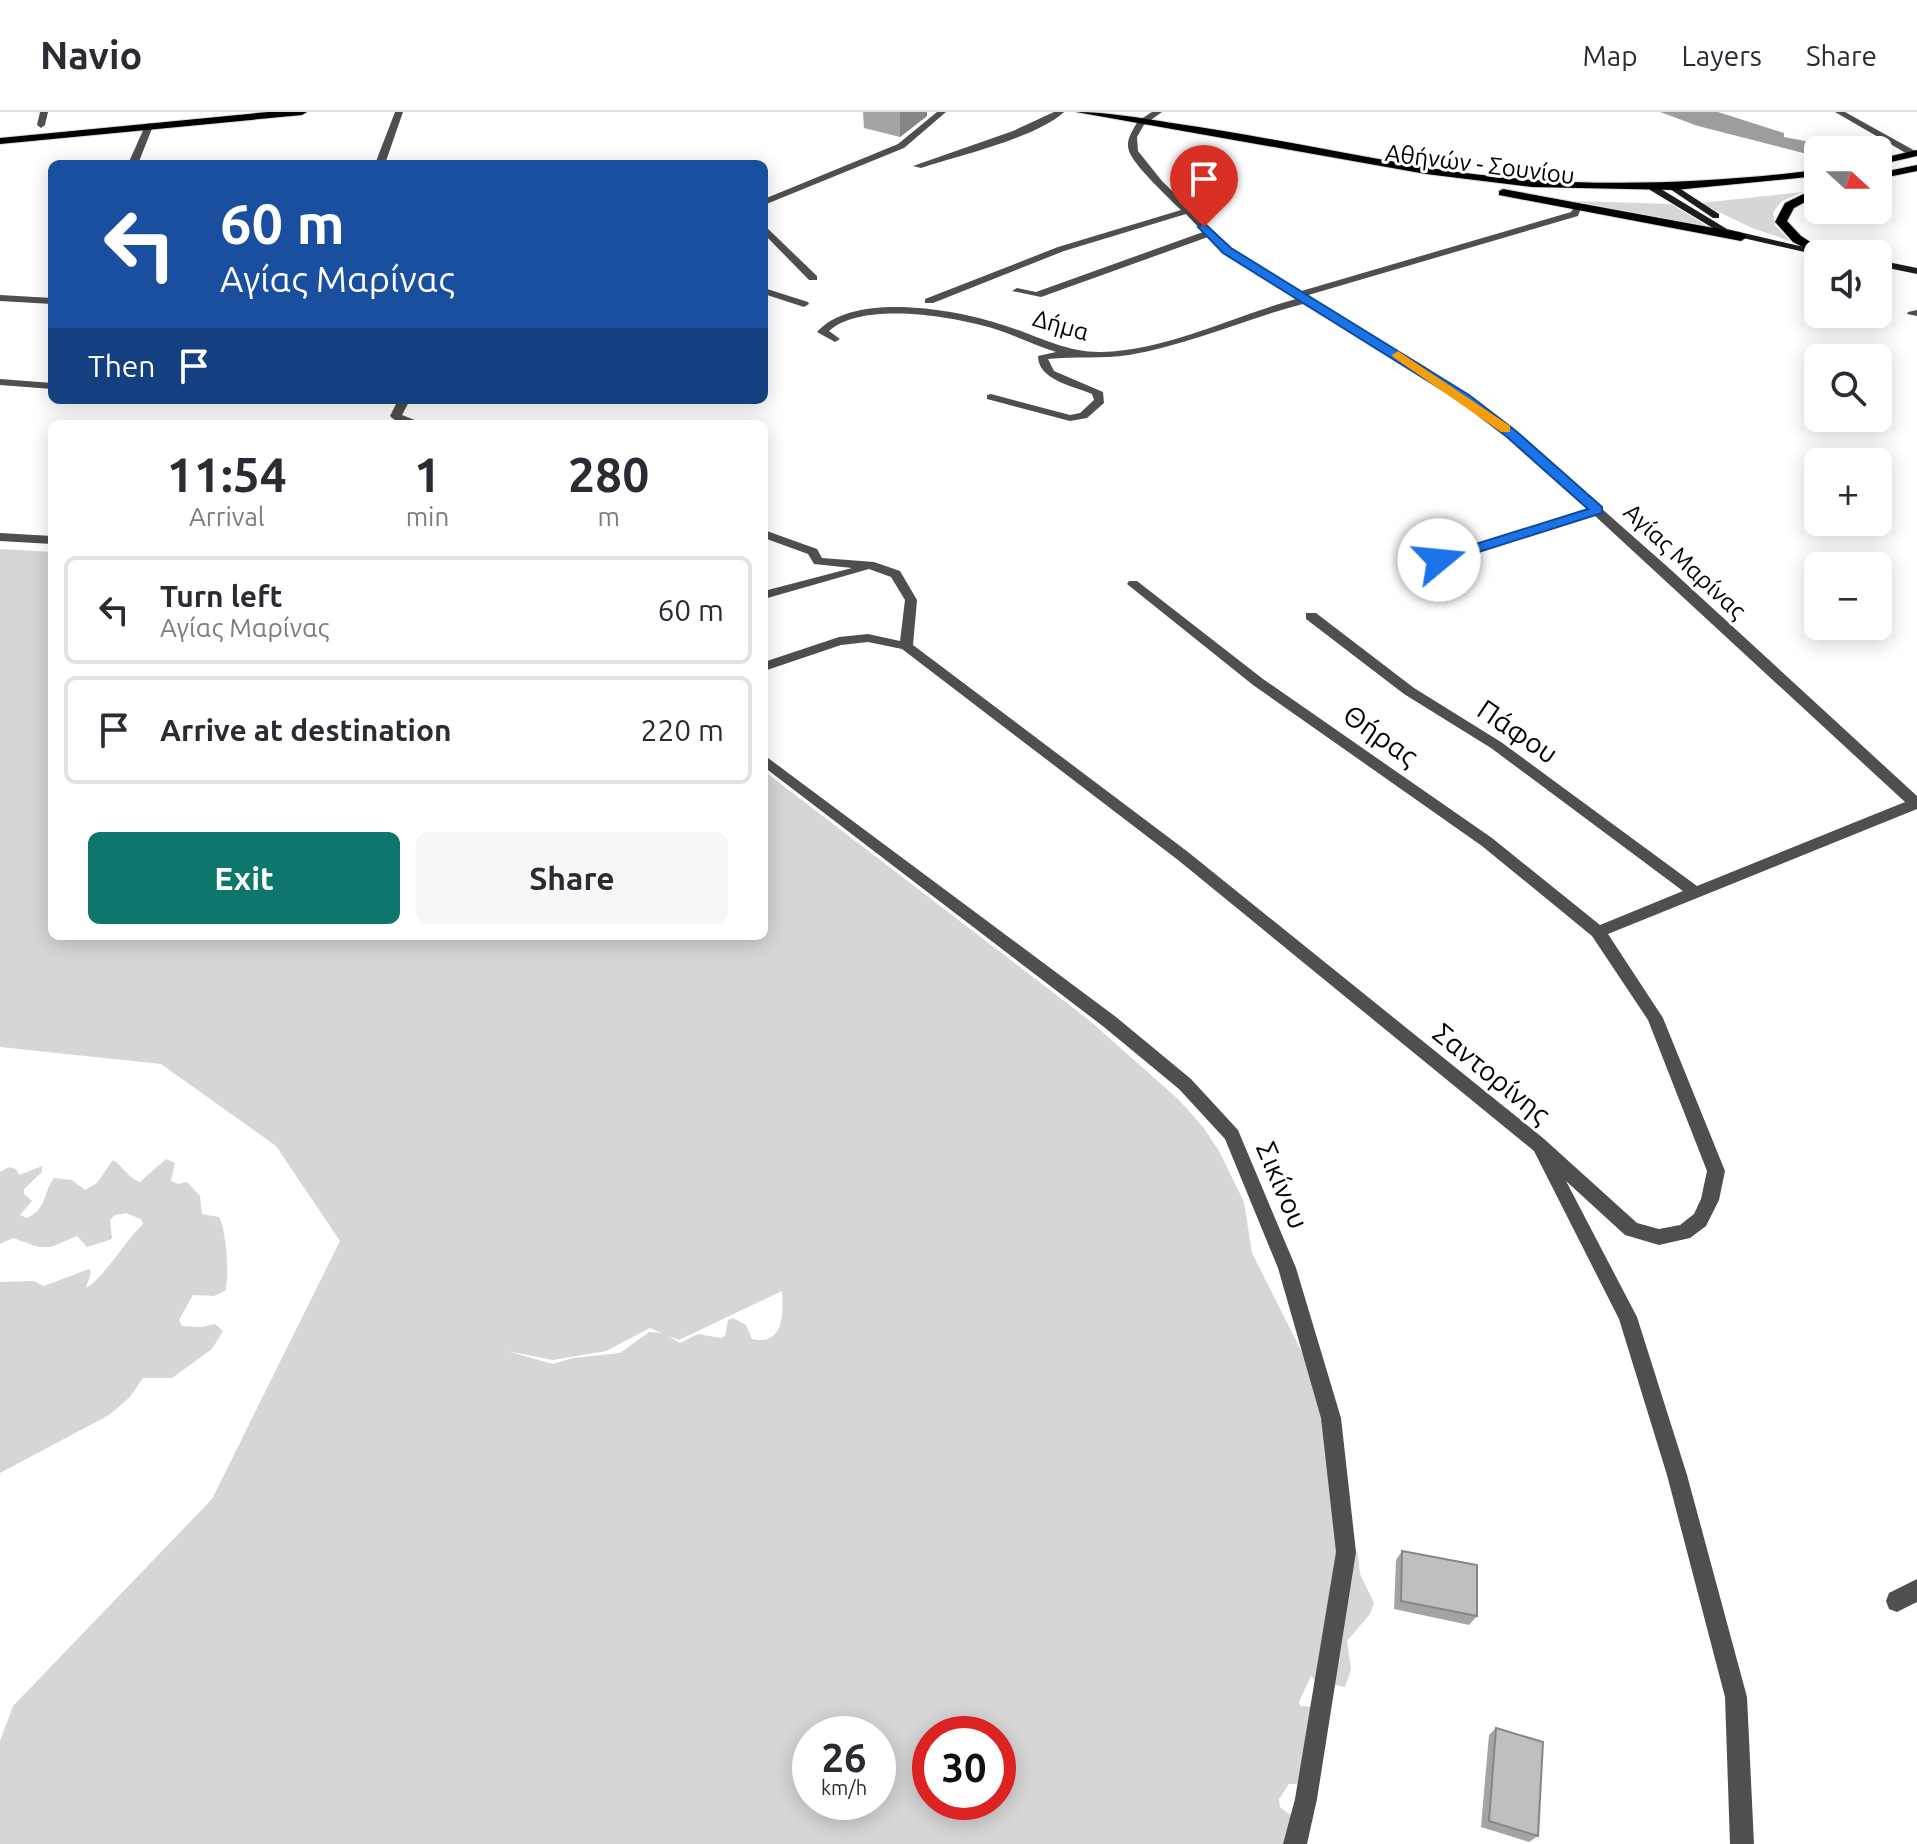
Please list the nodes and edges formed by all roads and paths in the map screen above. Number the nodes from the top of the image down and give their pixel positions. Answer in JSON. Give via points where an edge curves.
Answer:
{"nodes":[{"id":1,"x":44,"y":112,"type":"edge"},
{"id":2,"x":302,"y":112,"type":"edge"},
{"id":3,"x":399,"y":112,"type":"edge"},
{"id":4,"x":942,"y":112,"type":"edge"},
{"id":5,"x":1060,"y":112,"type":"edge"},
{"id":6,"x":1081,"y":112,"type":"edge"},
{"id":7,"x":1158,"y":112,"type":"edge"},
{"id":8,"x":1839,"y":112,"type":"edge"},
{"id":9,"x":1141,"y":123,"type":"junction"},
{"id":10,"x":41,"y":125,"type":"dead end"},
{"id":11,"x":149,"y":126,"type":"junction"},
{"id":12,"x":0,"y":141,"type":"edge"},
{"id":13,"x":1915,"y":154,"type":"edge"},
{"id":14,"x":1892,"y":159,"type":"edge"},
{"id":15,"x":135,"y":160,"type":"edge"},
{"id":16,"x":381,"y":160,"type":"edge"},
{"id":17,"x":918,"y":166,"type":"dead end"},
{"id":18,"x":1917,"y":168,"type":"edge"},
{"id":19,"x":1892,"y":173,"type":"edge"},
{"id":20,"x":1804,"y":175,"type":"edge"},
{"id":21,"x":1804,"y":190,"type":"edge"},
{"id":22,"x":1495,"y":192,"type":"junction"},
{"id":23,"x":1672,"y":194,"type":"junction"},
{"id":24,"x":1804,"y":196,"type":"edge"},
{"id":25,"x":1690,"y":199,"type":"junction"},
{"id":26,"x":768,"y":200,"type":"edge"},
{"id":27,"x":1579,"y":207,"type":"junction"},
{"id":28,"x":1187,"y":211,"type":"junction"},
{"id":29,"x":768,"y":232,"type":"edge"},
{"id":30,"x":1210,"y":233,"type":"junction"},
{"id":31,"x":1741,"y":237,"type":"junction"},
{"id":32,"x":1804,"y":243,"type":"edge"},
{"id":33,"x":1783,"y":245,"type":"junction"},
{"id":34,"x":1804,"y":249,"type":"edge"},
{"id":35,"x":1892,"y":266,"type":"edge"},
{"id":36,"x":1917,"y":271,"type":"edge"},
{"id":37,"x":813,"y":278,"type":"dead end"},
{"id":38,"x":1017,"y":291,"type":"dead end"},
{"id":39,"x":768,"y":292,"type":"edge"},
{"id":40,"x":0,"y":298,"type":"edge"},
{"id":41,"x":1301,"y":298,"type":"junction"},
{"id":42,"x":48,"y":301,"type":"edge"},
{"id":43,"x":929,"y":301,"type":"dead end"},
{"id":44,"x":804,"y":304,"type":"dead end"},
{"id":45,"x":835,"y":339,"type":"dead end"},
{"id":46,"x":1076,"y":354,"type":"junction"},
{"id":47,"x":0,"y":382,"type":"edge"},
{"id":48,"x":48,"y":386,"type":"edge"},
{"id":49,"x":991,"y":397,"type":"dead end"},
{"id":50,"x":402,"y":404,"type":"edge"},
{"id":51,"x":402,"y":420,"type":"edge"},
{"id":52,"x":1597,"y":510,"type":"junction"},
{"id":53,"x":768,"y":535,"type":"edge"},
{"id":54,"x":0,"y":537,"type":"edge"},
{"id":55,"x":48,"y":540,"type":"edge"},
{"id":56,"x":874,"y":566,"type":"junction"},
{"id":57,"x":1412,"y":568,"type":"dead end"},
{"id":58,"x":1133,"y":584,"type":"dead end"},
{"id":59,"x":768,"y":594,"type":"edge"},
{"id":60,"x":1311,"y":616,"type":"dead end"},
{"id":61,"x":906,"y":646,"type":"junction"},
{"id":62,"x":768,"y":666,"type":"edge"},
{"id":63,"x":768,"y":763,"type":"edge"},
{"id":64,"x":1916,"y":804,"type":"edge"},
{"id":65,"x":1695,"y":892,"type":"junction"},
{"id":66,"x":1598,"y":932,"type":"junction"},
{"id":67,"x":1537,"y":1143,"type":"junction"},
{"id":68,"x":1917,"y":1590,"type":"edge"},
{"id":69,"x":1897,"y":1601,"type":"dead end"},
{"id":70,"x":1295,"y":1844,"type":"edge"},
{"id":71,"x":1742,"y":1844,"type":"edge"}],
"edges":[{"from":1,"to":10,"type":"street"},
{"from":2,"to":11,"type":"main road"},
{"from":3,"to":16,"type":"street"},
{"from":4,"to":26,"type":"street","via":[[901,146]]},
{"from":5,"to":17,"type":"street"},
{"from":6,"to":9,"type":"main road","name":"Αθήνών - Σουνίου"},
{"from":7,"to":9,"type":"street"},
{"from":8,"to":13,"type":"street"},
{"from":9,"to":22,"type":"main road","name":"Αθήνών - Σουνίου","via":[[1181,137]]},
{"from":9,"to":23,"type":"main road","name":"Αθήνών - Σουνίου","via":[[1496,181],[1653,188]]},
{"from":9,"to":28,"type":"street","name":"Αγίας Μαρίνας","via":[[1133,151]]},
{"from":11,"to":12,"type":"main road"},
{"from":11,"to":15,"type":"street"},
{"from":13,"to":14,"type":"main road"},
{"from":18,"to":19,"type":"main road"},
{"from":20,"to":23,"type":"main road","name":"Αθήνών - Σουνίου"},
{"from":21,"to":25,"type":"main road","name":"Αθήνών - Σουνίου"},
{"from":22,"to":23,"type":"main road","name":"Αθήνών - Σουνίου","via":[[1590,199]]},
{"from":22,"to":27,"type":"main road"},
{"from":23,"to":25,"type":"main road","name":"Αθήνών - Σουνίου"},
{"from":23,"to":31,"type":"main road","via":[[1712,226]]},
{"from":24,"to":32,"type":"main road","via":[[1791,203],[1781,222]]},
{"from":25,"to":33,"type":"main road","via":[[1734,226]]},
{"from":27,"to":31,"type":"main road"},
{"from":27,"to":41,"type":"street","name":"Δήμα","via":[[1575,214]]},
{"from":28,"to":30,"type":"street","name":"Αγίας Μαρίνας"},
{"from":28,"to":43,"type":"street","via":[[1061,249]]},
{"from":29,"to":37,"type":"street"},
{"from":30,"to":38,"type":"street","via":[[1037,295]]},
{"from":30,"to":41,"type":"street","name":"Αγίας Μαρίνας"},
{"from":31,"to":33,"type":"main road"},
{"from":33,"to":34,"type":"main road"},
{"from":35,"to":36,"type":"main road"},
{"from":39,"to":44,"type":"street"},
{"from":40,"to":42,"type":"street"},
{"from":41,"to":46,"type":"street","name":"Δήμα","via":[[1115,354]]},
{"from":41,"to":52,"type":"street","name":"Αγίας Μαρίνας","via":[[1464,398]]},
{"from":45,"to":46,"type":"street","name":"Δήμα","via":[[822,332],[833,320],[865,311],[895,311],[984,323]]},
{"from":46,"to":49,"type":"street","via":[[1043,356],[1043,363],[1050,373],[1097,392],[1100,401],[1083,416],[1070,418]]},
{"from":47,"to":48,"type":"street"},
{"from":50,"to":51,"type":"street","via":[[396,416]]},
{"from":52,"to":57,"type":"street"},
{"from":52,"to":64,"type":"street","name":"Αγίας Μαρίνας"},
{"from":53,"to":56,"type":"street","via":[[813,552],[818,561]]},
{"from":54,"to":55,"type":"street"},
{"from":56,"to":59,"type":"street"},
{"from":56,"to":61,"type":"street","via":[[896,574],[911,600]]},
{"from":58,"to":66,"type":"street","name":"Θήρας","via":[[1258,682],[1487,842]]},
{"from":60,"to":65,"type":"street","name":"Πάφου"},
{"from":61,"to":62,"type":"street","via":[[868,638],[839,641]]},
{"from":61,"to":67,"type":"street","name":"Σαντορίνης","via":[[1183,856]]},
{"from":63,"to":70,"type":"street","name":"Σικίνου","via":[[1110,1022],[1185,1084],[1232,1135],[1287,1268],[1331,1418],[1346,1552]]},
{"from":64,"to":65,"type":"street"},
{"from":65,"to":66,"type":"street"},
{"from":66,"to":67,"type":"street","name":"Σαντορίνης","via":[[1655,1018],[1716,1171],[1710,1200],[1700,1220],[1684,1232],[1659,1237],[1631,1229]]},
{"from":67,"to":71,"type":"street","via":[[1628,1317],[1672,1460],[1736,1697]]},
{"from":68,"to":69,"type":"street"}]}
